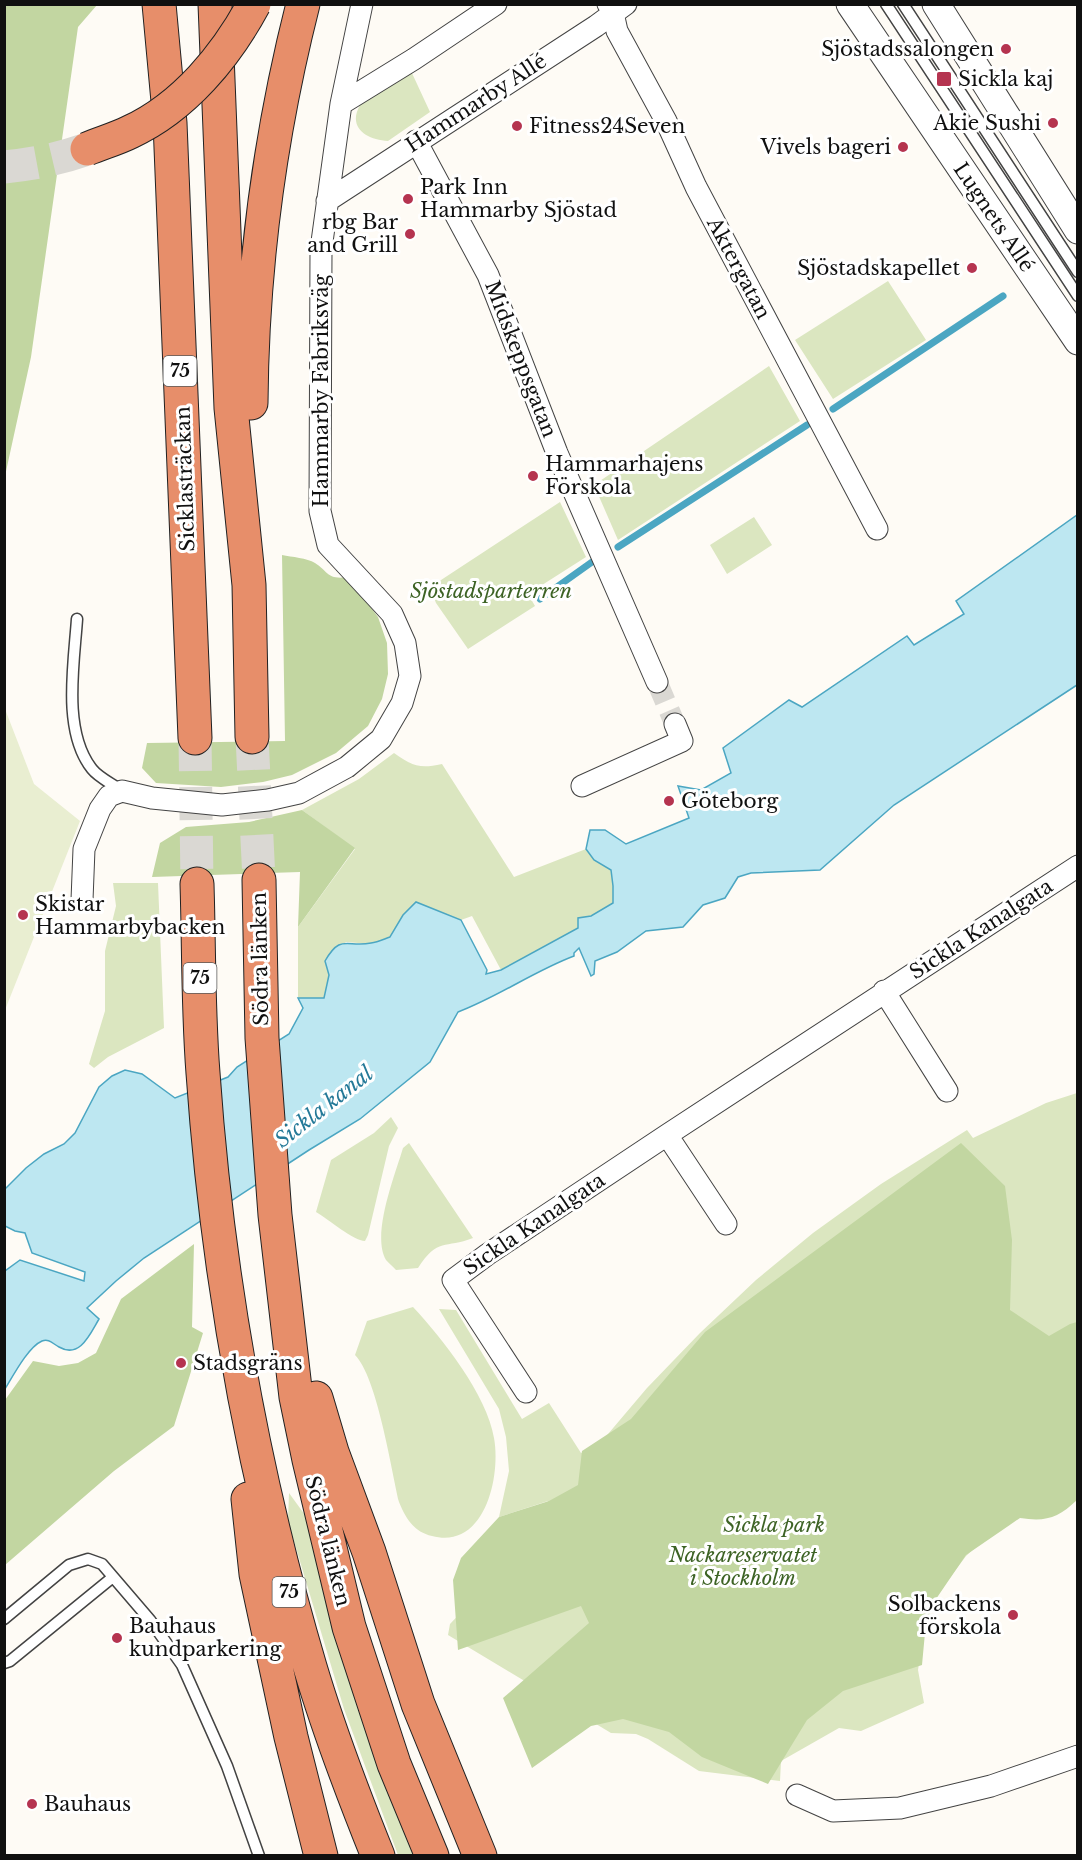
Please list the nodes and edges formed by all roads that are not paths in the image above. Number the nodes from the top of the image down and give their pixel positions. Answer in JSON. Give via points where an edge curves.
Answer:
{"nodes":[{"id":1,"x":141,"y":4,"type":"edge"},
{"id":2,"x":159,"y":4,"type":"edge"},
{"id":3,"x":215,"y":4,"type":"edge"},
{"id":4,"x":254,"y":4,"type":"edge"},
{"id":5,"x":303,"y":4,"type":"edge"},
{"id":6,"x":362,"y":4,"type":"edge"},
{"id":7,"x":496,"y":4,"type":"edge"},
{"id":8,"x":850,"y":4,"type":"edge"},
{"id":9,"x":886,"y":4,"type":"edge"},
{"id":10,"x":903,"y":4,"type":"edge"},
{"id":11,"x":936,"y":4,"type":"edge"},
{"id":12,"x":615,"y":7,"type":"edge"},
{"id":13,"x":341,"y":104,"type":"junction"},
{"id":14,"x":416,"y":141,"type":"junction"},
{"id":15,"x":87,"y":149,"type":"tunnel mouth"},
{"id":16,"x":327,"y":201,"type":"junction"},
{"id":17,"x":1077,"y":230,"type":"edge"},
{"id":18,"x":1077,"y":272,"type":"edge"},
{"id":19,"x":1077,"y":296,"type":"edge"},
{"id":20,"x":178,"y":302,"type":"junction"},
{"id":21,"x":1077,"y":341,"type":"edge"},
{"id":22,"x":877,"y":529,"type":"dead end"},
{"id":23,"x":249,"y":585,"type":"junction"},
{"id":24,"x":77,"y":619,"type":"dead end"},
{"id":25,"x":657,"y":682,"type":"tunnel mouth"},
{"id":26,"x":675,"y":724,"type":"tunnel mouth"},
{"id":27,"x":252,"y":736,"type":"tunnel mouth"},
{"id":28,"x":195,"y":738,"type":"tunnel mouth"},
{"id":29,"x":582,"y":786,"type":"dead end"},
{"id":30,"x":122,"y":791,"type":"junction"},
{"id":31,"x":1077,"y":866,"type":"edge"},
{"id":32,"x":259,"y":880,"type":"tunnel mouth"},
{"id":33,"x":198,"y":884,"type":"tunnel mouth"},
{"id":34,"x":82,"y":900,"type":"dead end"},
{"id":35,"x":884,"y":992,"type":"junction"},
{"id":36,"x":947,"y":1091,"type":"dead end"},
{"id":37,"x":667,"y":1135,"type":"junction"},
{"id":38,"x":275,"y":1215,"type":"junction"},
{"id":39,"x":726,"y":1224,"type":"dead end"},
{"id":40,"x":231,"y":1320,"type":"junction"},
{"id":41,"x":526,"y":1392,"type":"dead end"},
{"id":42,"x":113,"y":1577,"type":"junction"},
{"id":43,"x":4,"y":1619,"type":"edge"},
{"id":44,"x":4,"y":1663,"type":"edge"},
{"id":45,"x":1077,"y":1756,"type":"edge"},
{"id":46,"x":797,"y":1795,"type":"dead end"},
{"id":47,"x":259,"y":1856,"type":"edge"},
{"id":48,"x":321,"y":1856,"type":"edge"},
{"id":49,"x":378,"y":1856,"type":"edge"},
{"id":50,"x":432,"y":1856,"type":"edge"},
{"id":51,"x":480,"y":1856,"type":"edge"}],
"edges":[{"from":1,"to":20,"type":"highway","via":[[160,236]]},
{"from":2,"to":20,"type":"highway","name":"Sicklasträckan","number":"75","via":[[170,123]]},
{"from":3,"to":23,"type":"highway","via":[[231,408]]},
{"from":4,"to":15,"type":"highway","bridge":true,"via":[[234,39],[170,108],[131,132]]},
{"from":5,"to":23,"type":"highway","via":[[270,159],[257,279],[251,375]]},
{"from":6,"to":13,"type":"street","name":"Hammarby Fabriksväg"},
{"from":7,"to":13,"type":"street"},
{"from":8,"to":21,"type":"street","name":"Lugnets Allé"},
{"from":9,"to":19,"type":"lane"},
{"from":10,"to":18,"type":"lane"},
{"from":11,"to":17,"type":"street"},
{"from":12,"to":14,"type":"street","name":"Hammarby Allé","via":[[587,32]]},
{"from":12,"to":22,"type":"street","name":"Aktergatan","via":[[617,31]]},
{"from":13,"to":16,"type":"street","name":"Hammarby Fabriksväg"},
{"from":14,"to":16,"type":"street","name":"Hammarby Allé"},
{"from":14,"to":25,"type":"street","name":"Midskeppsgatan","via":[[488,275],[557,453]]},
{"from":16,"to":30,"type":"street","name":"Hammarby Fabriksväg","via":[[321,249],[320,511],[328,545],[392,614],[405,643],[410,676],[402,704],[381,739],[347,767],[298,793],[222,806]]},
{"from":20,"to":28,"type":"highway","name":"Sicklasträckan","number":"75"},
{"from":23,"to":27,"type":"highway"},
{"from":24,"to":30,"type":"lane","via":[[74,724],[93,770]]},
{"from":26,"to":29,"type":"street","via":[[682,741]]},
{"from":30,"to":34,"type":"street","via":[[109,796],[100,809],[84,849]]},
{"from":31,"to":35,"type":"street","name":"Sickla Kanalgata"},
{"from":32,"to":38,"type":"highway","name":"Södra länken","via":[[262,1038]]},
{"from":33,"to":40,"type":"highway","number":"75","via":[[202,1072]]},
{"from":35,"to":36,"type":"street"},
{"from":35,"to":37,"type":"street","name":"Sickla Kanalgata"},
{"from":37,"to":39,"type":"street"},
{"from":37,"to":41,"type":"street","name":"Sickla Kanalgata","via":[[453,1280]]},
{"from":38,"to":50,"type":"highway","name":"Södra länken","via":[[296,1397],[349,1627],[394,1764]]},
{"from":38,"to":51,"type":"highway","via":[[332,1452],[418,1704]]},
{"from":40,"to":48,"type":"highway","via":[[256,1574]]},
{"from":40,"to":49,"type":"highway","number":"75","via":[[268,1512],[310,1669]]},
{"from":42,"to":43,"type":"lane","via":[[102,1564],[88,1559],[69,1565]]},
{"from":42,"to":44,"type":"lane"},
{"from":42,"to":47,"type":"lane","via":[[182,1665],[227,1766]]},
{"from":45,"to":46,"type":"street","via":[[991,1786],[900,1808],[833,1811]]}]}
